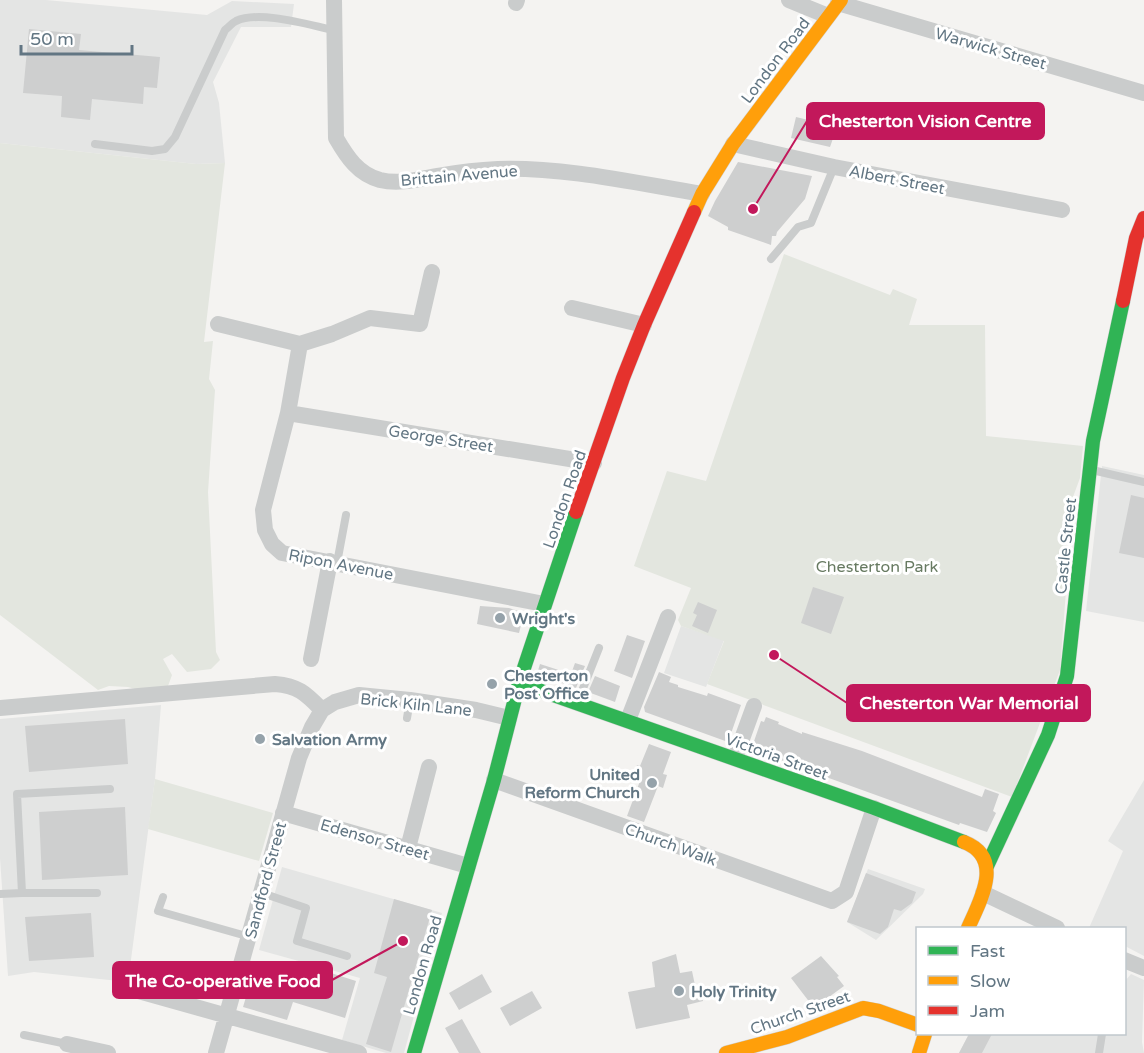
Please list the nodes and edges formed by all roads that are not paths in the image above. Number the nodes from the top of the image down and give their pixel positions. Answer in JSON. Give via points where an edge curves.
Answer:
{"nodes":[{"id":1,"x":334,"y":0,"type":"edge"},
{"id":2,"x":789,"y":0,"type":"edge"},
{"id":3,"x":836,"y":6,"type":"edge"},
{"id":4,"x":334,"y":30,"type":"junction"},
{"id":5,"x":1144,"y":93,"type":"edge"},
{"id":6,"x":95,"y":144,"type":"dead end"},
{"id":7,"x":733,"y":144,"type":"junction"},
{"id":8,"x":834,"y":167,"type":"junction"},
{"id":9,"x":702,"y":194,"type":"junction"},
{"id":10,"x":1062,"y":210,"type":"dead end"},
{"id":11,"x":1144,"y":218,"type":"edge"},
{"id":12,"x":771,"y":259,"type":"dead end"},
{"id":13,"x":432,"y":272,"type":"dead end"},
{"id":14,"x":572,"y":308,"type":"dead end"},
{"id":15,"x":218,"y":324,"type":"dead end"},
{"id":16,"x":644,"y":325,"type":"junction"},
{"id":17,"x":300,"y":344,"type":"junction"},
{"id":18,"x":288,"y":413,"type":"junction"},
{"id":19,"x":594,"y":463,"type":"junction"},
{"id":20,"x":1090,"y":469,"type":"junction"},
{"id":21,"x":1144,"y":482,"type":"edge"},
{"id":22,"x":346,"y":515,"type":"dead end"},
{"id":23,"x":334,"y":562,"type":"junction"},
{"id":24,"x":544,"y":604,"type":"junction"},
{"id":25,"x":668,"y":617,"type":"dead end"},
{"id":26,"x":599,"y":648,"type":"dead end"},
{"id":27,"x":311,"y":659,"type":"dead end"},
{"id":28,"x":519,"y":683,"type":"junction"},
{"id":29,"x":410,"y":700,"type":"junction"},
{"id":30,"x":578,"y":703,"type":"junction"},
{"id":31,"x":754,"y":706,"type":"dead end"},
{"id":32,"x":0,"y":708,"type":"edge"},
{"id":33,"x":322,"y":710,"type":"junction"},
{"id":34,"x":407,"y":718,"type":"dead end"},
{"id":35,"x":510,"y":718,"type":"junction"},
{"id":36,"x":627,"y":720,"type":"junction"},
{"id":37,"x":735,"y":758,"type":"junction"},
{"id":38,"x":429,"y":767,"type":"dead end"},
{"id":39,"x":494,"y":780,"type":"junction"},
{"id":40,"x":110,"y":789,"type":"dead end"},
{"id":41,"x":874,"y":808,"type":"junction"},
{"id":42,"x":283,"y":813,"type":"junction"},
{"id":43,"x":408,"y":848,"type":"junction"},
{"id":44,"x":468,"y":866,"type":"junction"},
{"id":45,"x":987,"y":866,"type":"junction"},
{"id":46,"x":22,"y":893,"type":"junction"},
{"id":47,"x":97,"y":893,"type":"dead end"},
{"id":48,"x":262,"y":893,"type":"junction"},
{"id":49,"x":983,"y":893,"type":"junction"},
{"id":50,"x":0,"y":894,"type":"edge"},
{"id":51,"x":162,"y":897,"type":"dead end"},
{"id":52,"x":968,"y":927,"type":"edge"},
{"id":53,"x":1055,"y":927,"type":"edge"},
{"id":54,"x":250,"y":938,"type":"junction"},
{"id":55,"x":347,"y":956,"type":"dead end"},
{"id":56,"x":1126,"y":960,"type":"edge"},
{"id":57,"x":1144,"y":968,"type":"edge"},
{"id":58,"x":135,"y":990,"type":"dead end"},
{"id":59,"x":227,"y":1016,"type":"junction"},
{"id":60,"x":916,"y":1024,"type":"edge"},
{"id":61,"x":24,"y":1035,"type":"dead end"},
{"id":62,"x":925,"y":1035,"type":"edge"},
{"id":63,"x":1102,"y":1035,"type":"edge"},
{"id":64,"x":67,"y":1044,"type":"joint"},
{"id":65,"x":219,"y":1051,"type":"edge"},
{"id":66,"x":108,"y":1053,"type":"edge"},
{"id":67,"x":358,"y":1053,"type":"edge"},
{"id":68,"x":414,"y":1053,"type":"edge"},
{"id":69,"x":726,"y":1053,"type":"edge"},
{"id":70,"x":919,"y":1053,"type":"edge"},
{"id":71,"x":1099,"y":1053,"type":"edge"}],
"edges":[{"from":1,"to":4,"type":"street","name":"Brittain Avenue"},
{"from":2,"to":3,"type":"street","name":"Warwick Street"},
{"from":3,"to":5,"type":"street","name":"Warwick Street"},
{"from":3,"to":7,"type":"main road","name":"London Road"},
{"from":4,"to":6,"type":"lane","via":[[251,17],[235,21],[225,30],[175,137],[165,149]]},
{"from":4,"to":9,"type":"street","name":"Brittain Avenue","via":[[336,138],[346,157],[362,172],[400,182],[497,169],[547,169]]},
{"from":7,"to":8,"type":"street","name":"Albert Street"},
{"from":7,"to":9,"type":"main road","name":"London Road"},
{"from":8,"to":10,"type":"street","name":"Albert Street"},
{"from":8,"to":12,"type":"lane","via":[[812,223],[798,227]]},
{"from":9,"to":16,"type":"main road","name":"London Road"},
{"from":11,"to":20,"type":"main road","name":"Castle Street","via":[[1113,339]]},
{"from":13,"to":17,"type":"street","via":[[420,324],[370,318]]},
{"from":14,"to":16,"type":"street"},
{"from":15,"to":17,"type":"street"},
{"from":16,"to":19,"type":"main road","name":"London Road"},
{"from":17,"to":18,"type":"street","name":"Ripon Avenue"},
{"from":18,"to":19,"type":"street","name":"George Street"},
{"from":18,"to":23,"type":"street","name":"Ripon Avenue","via":[[263,510],[265,530],[282,553]]},
{"from":19,"to":24,"type":"main road","name":"London Road"},
{"from":20,"to":21,"type":"lane"},
{"from":20,"to":45,"type":"main road","name":"Castle Street","via":[[1067,676],[1048,735]]},
{"from":22,"to":23,"type":"lane"},
{"from":23,"to":24,"type":"street","name":"Ripon Avenue"},
{"from":23,"to":27,"type":"street"},
{"from":24,"to":28,"type":"main road","name":"London Road"},
{"from":25,"to":36,"type":"street"},
{"from":26,"to":30,"type":"lane"},
{"from":28,"to":30,"type":"main road","name":"Victoria Street"},
{"from":28,"to":35,"type":"main road","name":"London Road"},
{"from":29,"to":33,"type":"street","name":"Brick Kiln Lane","via":[[359,695]]},
{"from":29,"to":34,"type":"lane"},
{"from":29,"to":35,"type":"street","name":"Brick Kiln Lane"},
{"from":30,"to":36,"type":"main road","name":"Victoria Street"},
{"from":31,"to":37,"type":"street"},
{"from":32,"to":33,"type":"street","via":[[275,684],[292,685]]},
{"from":33,"to":42,"type":"street","name":"Sandford Street","via":[[299,758]]},
{"from":35,"to":39,"type":"main road","name":"London Road"},
{"from":36,"to":37,"type":"main road","name":"Victoria Street"},
{"from":37,"to":41,"type":"main road","name":"Victoria Street"},
{"from":38,"to":43,"type":"street"},
{"from":39,"to":41,"type":"street","name":"Church Walk","via":[[832,901],[846,892]]},
{"from":39,"to":44,"type":"main road","name":"London Road"},
{"from":40,"to":46,"type":"lane","via":[[17,794]]},
{"from":41,"to":45,"type":"main road","name":"Victoria Street","via":[[970,845],[980,851]]},
{"from":42,"to":43,"type":"street","name":"Edensor Street"},
{"from":42,"to":48,"type":"street","name":"Sandford Street"},
{"from":43,"to":44,"type":"street","name":"Edensor Street"},
{"from":44,"to":68,"type":"main road","name":"London Road"},
{"from":45,"to":49,"type":"main road"},
{"from":46,"to":47,"type":"lane"},
{"from":46,"to":50,"type":"lane"},
{"from":48,"to":54,"type":"street","name":"Sandford Street"},
{"from":48,"to":55,"type":"lane","via":[[306,908],[297,941]]},
{"from":49,"to":52,"type":"main road"},
{"from":49,"to":53,"type":"street"},
{"from":51,"to":54,"type":"lane","via":[[158,911]]},
{"from":54,"to":59,"type":"street","name":"Sandford Street"},
{"from":56,"to":57,"type":"street"},
{"from":58,"to":59,"type":"street"},
{"from":59,"to":65,"type":"street","name":"Sandford Street"},
{"from":59,"to":67,"type":"street"},
{"from":60,"to":69,"type":"main road","name":"Church Street","via":[[863,1008]]},
{"from":61,"to":64,"type":"lane"},
{"from":62,"to":70,"type":"main road"},
{"from":63,"to":71,"type":"lane"},
{"from":64,"to":66,"type":"street"}]}
